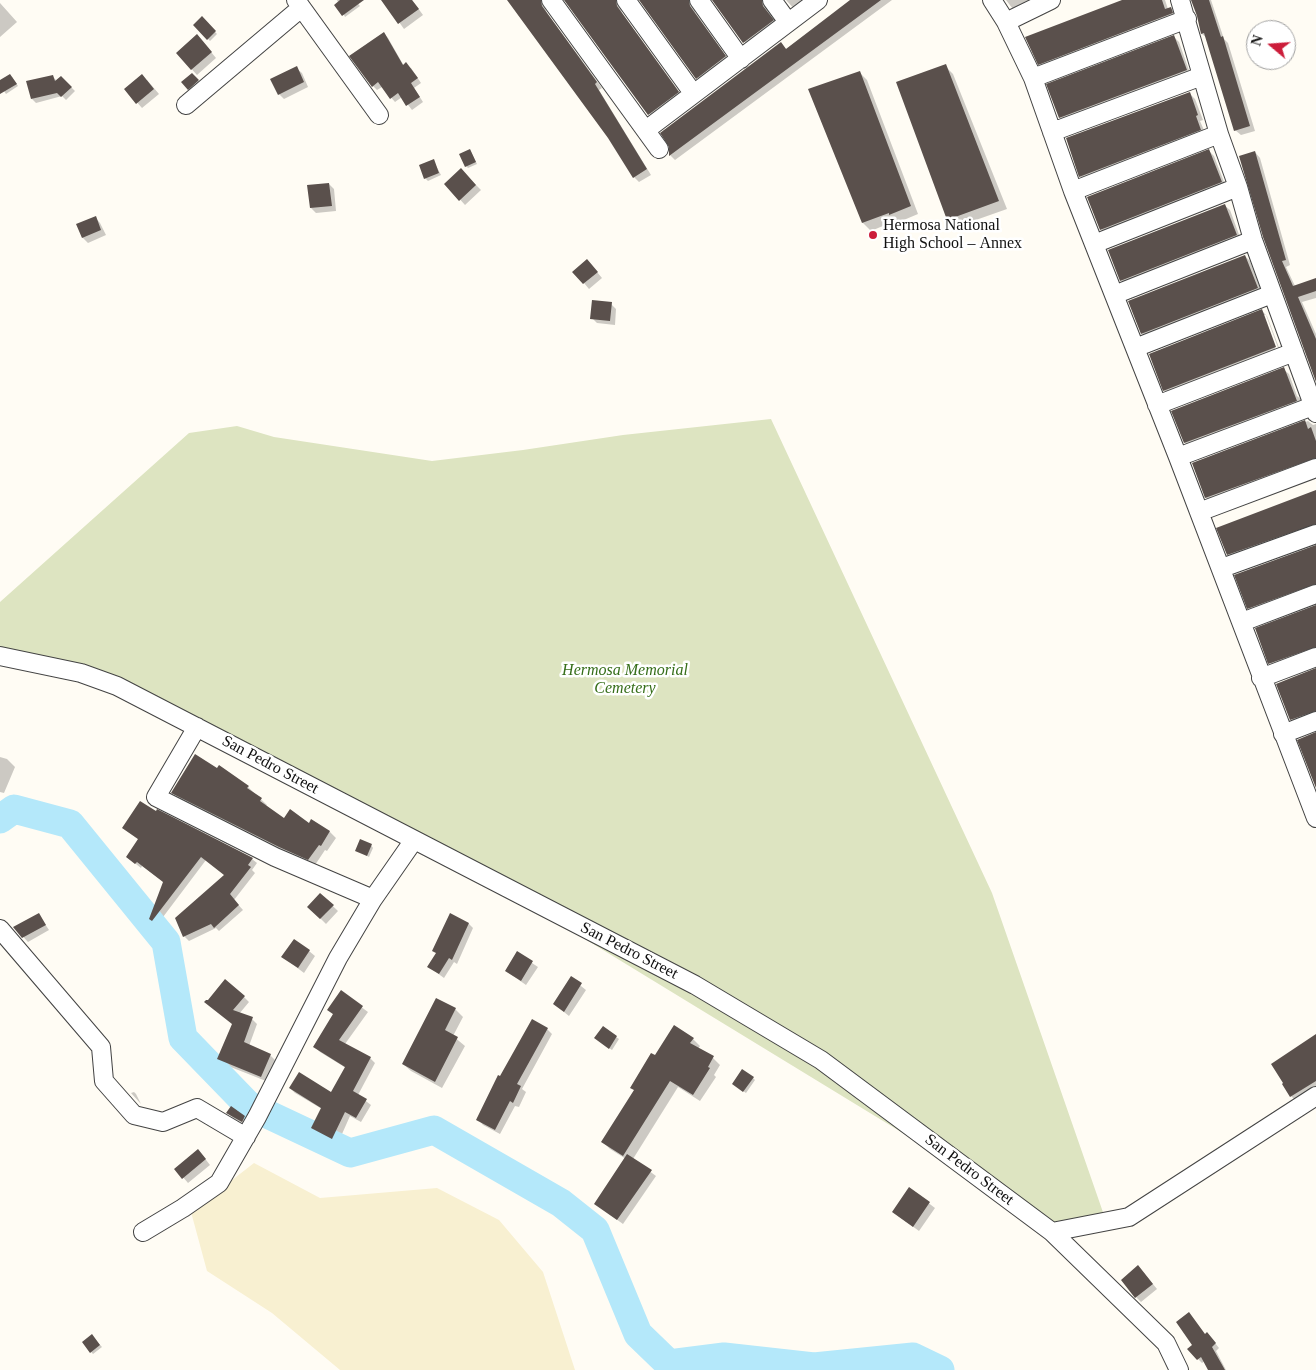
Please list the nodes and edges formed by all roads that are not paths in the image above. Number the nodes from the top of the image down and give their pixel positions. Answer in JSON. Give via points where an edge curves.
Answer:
{"nodes":[{"id":1,"x":551,"y":0,"type":"edge"},
{"id":2,"x":626,"y":0,"type":"edge"},
{"id":3,"x":698,"y":0,"type":"edge"},
{"id":4,"x":772,"y":0,"type":"edge"},
{"id":5,"x":818,"y":0,"type":"edge"},
{"id":6,"x":992,"y":0,"type":"edge"},
{"id":7,"x":1051,"y":0,"type":"edge"},
{"id":8,"x":1180,"y":0,"type":"edge"},
{"id":9,"x":298,"y":4,"type":"edge"},
{"id":10,"x":1187,"y":19,"type":"junction"},
{"id":11,"x":788,"y":22,"type":"junction"},
{"id":12,"x":1006,"y":22,"type":"junction"},
{"id":13,"x":741,"y":59,"type":"junction"},
{"id":14,"x":1202,"y":76,"type":"junction"},
{"id":15,"x":1033,"y":78,"type":"junction"},
{"id":16,"x":693,"y":93,"type":"junction"},
{"id":17,"x":186,"y":105,"type":"dead end"},
{"id":18,"x":379,"y":115,"type":"dead end"},
{"id":19,"x":646,"y":130,"type":"junction"},
{"id":20,"x":1052,"y":132,"type":"junction"},
{"id":21,"x":1219,"y":134,"type":"junction"},
{"id":22,"x":660,"y":149,"type":"dead end"},
{"id":23,"x":1238,"y":187,"type":"junction"},
{"id":24,"x":1073,"y":191,"type":"junction"},
{"id":25,"x":1253,"y":240,"type":"junction"},
{"id":26,"x":1094,"y":244,"type":"junction"},
{"id":27,"x":1272,"y":294,"type":"junction"},
{"id":28,"x":1114,"y":295,"type":"junction"},
{"id":29,"x":1135,"y":348,"type":"junction"},
{"id":30,"x":1294,"y":352,"type":"junction"},
{"id":31,"x":1157,"y":405,"type":"junction"},
{"id":32,"x":1314,"y":409,"type":"edge"},
{"id":33,"x":1178,"y":457,"type":"junction"},
{"id":34,"x":1316,"y":468,"type":"edge"},
{"id":35,"x":1199,"y":512,"type":"junction"},
{"id":36,"x":1316,"y":534,"type":"edge"},
{"id":37,"x":1222,"y":568,"type":"junction"},
{"id":38,"x":1316,"y":594,"type":"edge"},
{"id":39,"x":1242,"y":622,"type":"junction"},
{"id":40,"x":0,"y":656,"type":"edge"},
{"id":41,"x":1316,"y":657,"type":"edge"},
{"id":42,"x":1262,"y":678,"type":"junction"},
{"id":43,"x":1316,"y":721,"type":"edge"},
{"id":44,"x":197,"y":726,"type":"junction"},
{"id":45,"x":1283,"y":734,"type":"junction"},
{"id":46,"x":1309,"y":782,"type":"edge"},
{"id":47,"x":1316,"y":818,"type":"edge"},
{"id":48,"x":414,"y":840,"type":"junction"},
{"id":49,"x":373,"y":900,"type":"junction"},
{"id":50,"x":0,"y":929,"type":"edge"},
{"id":51,"x":1316,"y":1096,"type":"edge"},
{"id":52,"x":246,"y":1137,"type":"junction"},
{"id":53,"x":144,"y":1232,"type":"dead end"},
{"id":54,"x":1052,"y":1232,"type":"junction"},
{"id":55,"x":1179,"y":1370,"type":"edge"}],
"edges":[{"from":1,"to":19,"type":"street"},
{"from":2,"to":16,"type":"street"},
{"from":3,"to":13,"type":"street"},
{"from":4,"to":11,"type":"street"},
{"from":5,"to":11,"type":"street"},
{"from":6,"to":12,"type":"street"},
{"from":7,"to":12,"type":"street"},
{"from":8,"to":10,"type":"street"},
{"from":9,"to":17,"type":"street"},
{"from":9,"to":18,"type":"street"},
{"from":10,"to":14,"type":"street"},
{"from":10,"to":15,"type":"street"},
{"from":11,"to":13,"type":"street"},
{"from":12,"to":15,"type":"street"},
{"from":13,"to":16,"type":"street"},
{"from":14,"to":20,"type":"street"},
{"from":14,"to":21,"type":"street"},
{"from":15,"to":20,"type":"street"},
{"from":16,"to":19,"type":"street"},
{"from":19,"to":22,"type":"street"},
{"from":20,"to":24,"type":"street"},
{"from":21,"to":23,"type":"street"},
{"from":21,"to":24,"type":"street"},
{"from":23,"to":25,"type":"street"},
{"from":23,"to":26,"type":"street"},
{"from":24,"to":26,"type":"street"},
{"from":25,"to":27,"type":"street"},
{"from":25,"to":28,"type":"street"},
{"from":26,"to":28,"type":"street"},
{"from":27,"to":29,"type":"street"},
{"from":27,"to":30,"type":"street"},
{"from":28,"to":29,"type":"street"},
{"from":29,"to":31,"type":"street"},
{"from":30,"to":31,"type":"street"},
{"from":30,"to":32,"type":"street"},
{"from":31,"to":33,"type":"street"},
{"from":32,"to":33,"type":"street"},
{"from":33,"to":35,"type":"street"},
{"from":34,"to":35,"type":"street"},
{"from":35,"to":37,"type":"street"},
{"from":36,"to":37,"type":"street"},
{"from":37,"to":39,"type":"street"},
{"from":38,"to":39,"type":"street"},
{"from":39,"to":42,"type":"street"},
{"from":40,"to":44,"type":"street","name":"San Pedro Street","via":[[108,682]]},
{"from":41,"to":42,"type":"street"},
{"from":42,"to":45,"type":"street"},
{"from":43,"to":45,"type":"street"},
{"from":44,"to":48,"type":"street","name":"San Pedro Street"},
{"from":44,"to":49,"type":"street","via":[[156,797],[275,857]]},
{"from":45,"to":46,"type":"street"},
{"from":46,"to":47,"type":"street"},
{"from":48,"to":49,"type":"street"},
{"from":48,"to":54,"type":"street","name":"San Pedro Street","via":[[696,985],[821,1060]]},
{"from":49,"to":52,"type":"street","via":[[338,958]]},
{"from":50,"to":52,"type":"street","via":[[101,1047],[104,1081],[134,1115],[163,1122],[197,1108]]},
{"from":51,"to":54,"type":"street","via":[[1129,1218]]},
{"from":52,"to":53,"type":"street","via":[[219,1183]]},
{"from":54,"to":55,"type":"street","name":"San Pedro Street","via":[[1166,1343]]}]}
